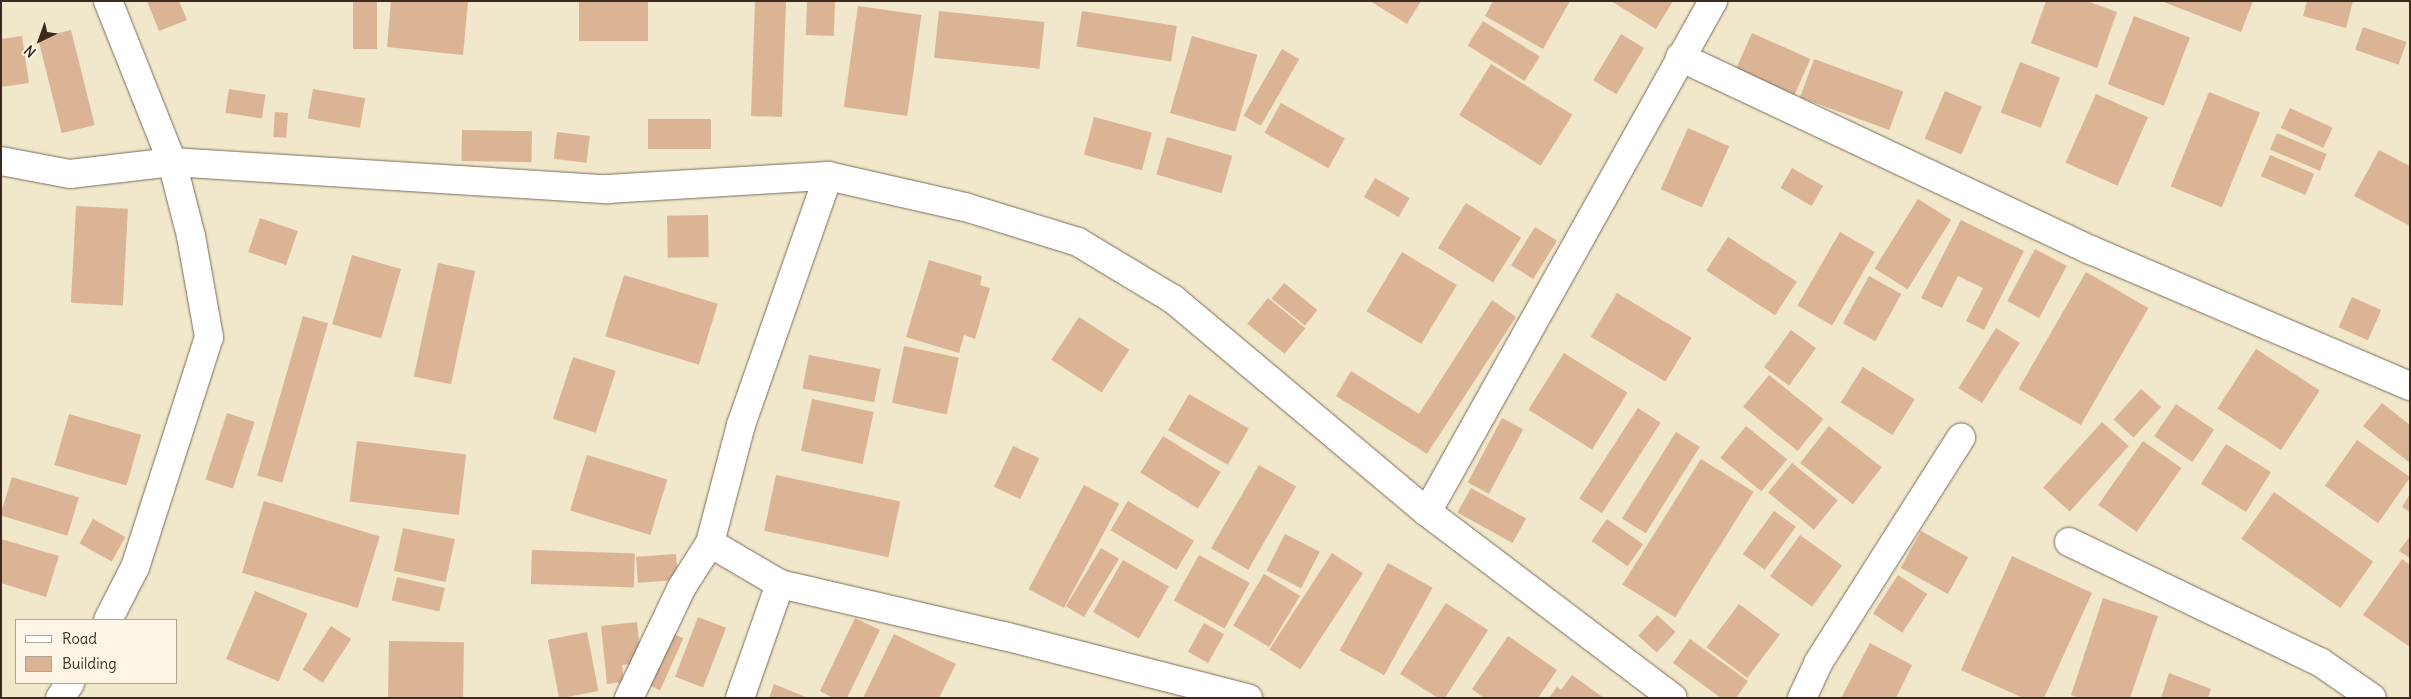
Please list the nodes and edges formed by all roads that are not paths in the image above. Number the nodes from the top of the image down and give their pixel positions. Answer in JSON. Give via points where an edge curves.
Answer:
{"nodes":[{"id":1,"x":108,"y":1,"type":"edge"},
{"id":2,"x":1713,"y":1,"type":"edge"},
{"id":3,"x":1680,"y":57,"type":"junction"},
{"id":4,"x":1,"y":161,"type":"edge"},
{"id":5,"x":172,"y":162,"type":"junction"},
{"id":6,"x":828,"y":176,"type":"junction"},
{"id":7,"x":2410,"y":386,"type":"edge"},
{"id":8,"x":1961,"y":438,"type":"dead end"},
{"id":9,"x":1427,"y":512,"type":"junction"},
{"id":10,"x":2068,"y":542,"type":"dead end"},
{"id":11,"x":710,"y":543,"type":"junction"},
{"id":12,"x":780,"y":584,"type":"junction"},
{"id":13,"x":108,"y":619,"type":"edge"},
{"id":14,"x":69,"y":684,"type":"edge"},
{"id":15,"x":60,"y":698,"type":"edge"},
{"id":16,"x":629,"y":698,"type":"edge"},
{"id":17,"x":740,"y":698,"type":"edge"},
{"id":18,"x":1248,"y":698,"type":"edge"},
{"id":19,"x":1673,"y":698,"type":"edge"},
{"id":20,"x":1802,"y":698,"type":"edge"},
{"id":21,"x":2372,"y":698,"type":"edge"}],
"edges":[{"from":1,"to":5,"type":"street"},
{"from":2,"to":3,"type":"street"},
{"from":3,"to":7,"type":"street","via":[[2091,250]]},
{"from":3,"to":9,"type":"street"},
{"from":4,"to":5,"type":"street","via":[[70,174]]},
{"from":5,"to":6,"type":"street","via":[[607,189]]},
{"from":5,"to":13,"type":"street","via":[[191,236],[209,337],[135,566]]},
{"from":6,"to":9,"type":"street","via":[[965,207],[1078,242],[1173,299]]},
{"from":6,"to":11,"type":"street","via":[[741,425]]},
{"from":8,"to":20,"type":"street","via":[[1818,663]]},
{"from":9,"to":19,"type":"street"},
{"from":10,"to":21,"type":"street","via":[[2320,662]]},
{"from":11,"to":12,"type":"street"},
{"from":11,"to":16,"type":"street","via":[[682,587]]},
{"from":12,"to":17,"type":"street"},
{"from":12,"to":18,"type":"street"},
{"from":14,"to":15,"type":"street"}]}
